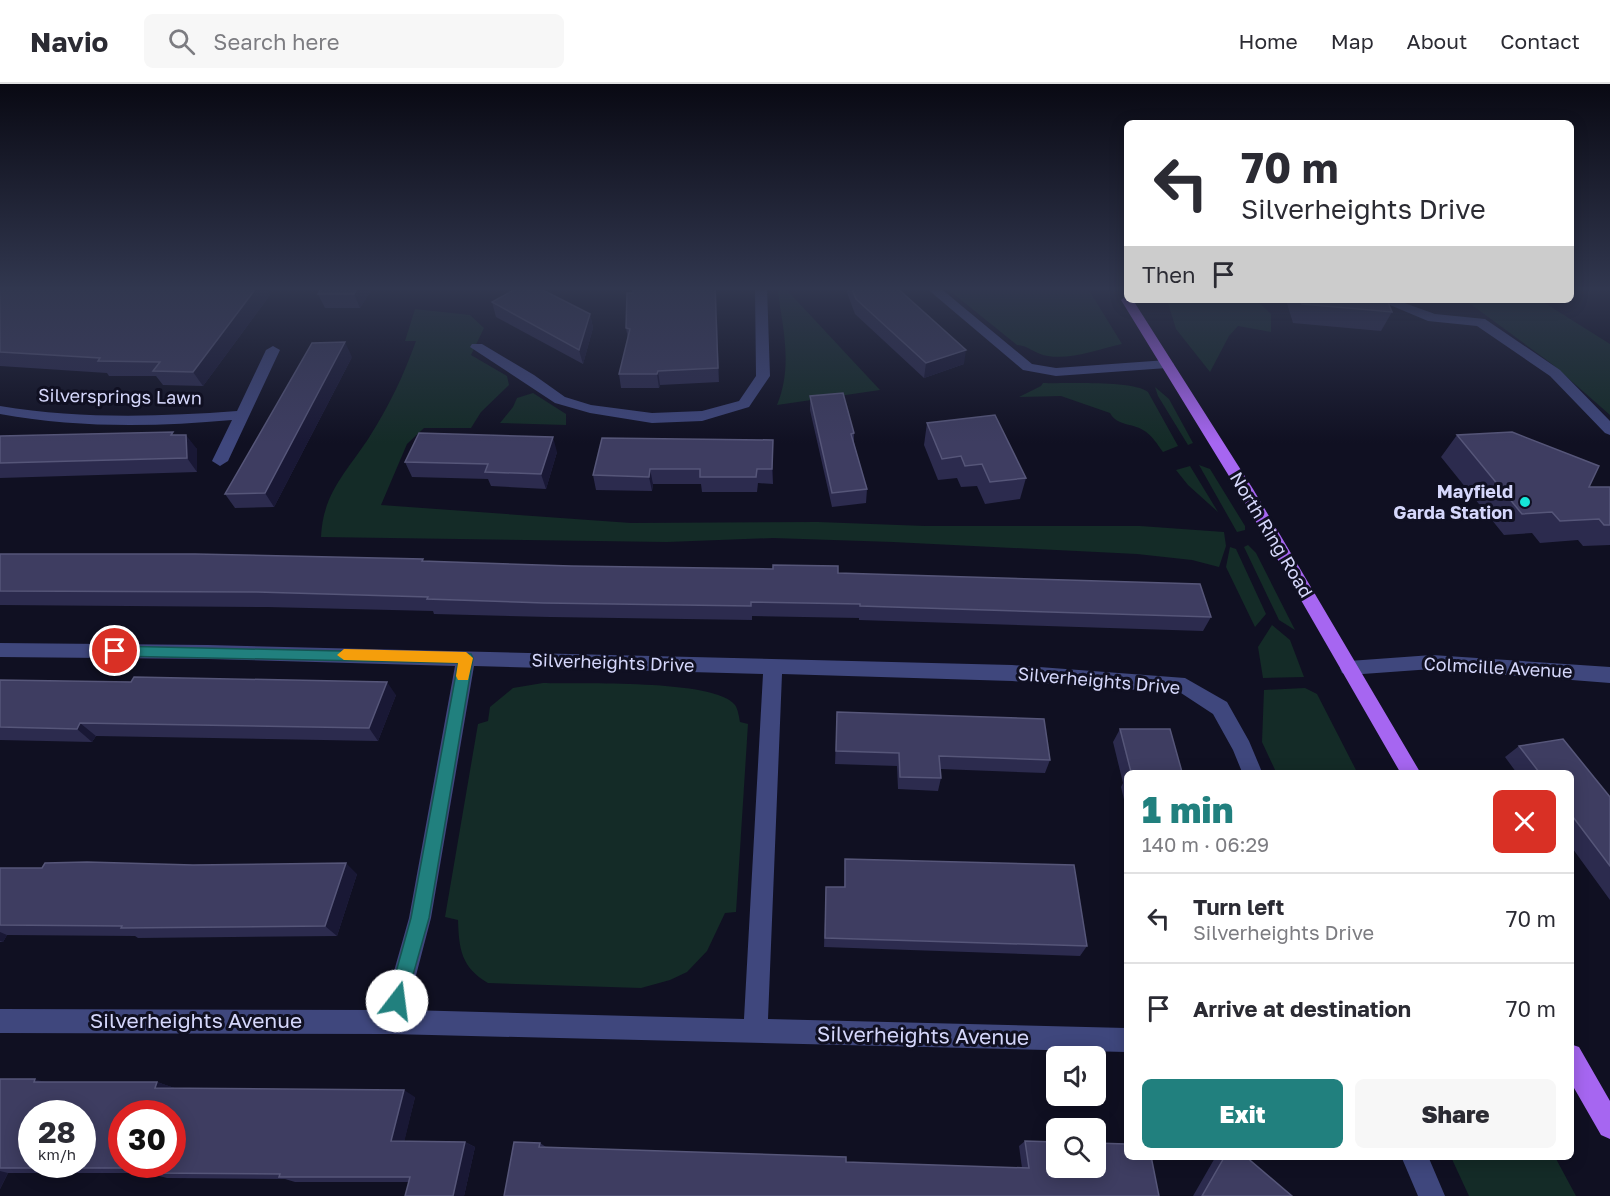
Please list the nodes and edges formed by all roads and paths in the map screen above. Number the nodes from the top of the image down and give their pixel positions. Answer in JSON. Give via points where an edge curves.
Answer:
{"nodes":[{"id":1,"x":762,"y":339,"type":"edge"},
{"id":2,"x":993,"y":339,"type":"edge"},
{"id":3,"x":1152,"y":339,"type":"edge"},
{"id":4,"x":1504,"y":339,"type":"edge"},
{"id":5,"x":477,"y":347,"type":"dead end"},
{"id":6,"x":273,"y":350,"type":"dead end"},
{"id":7,"x":1167,"y":364,"type":"junction"},
{"id":8,"x":0,"y":410,"type":"edge"},
{"id":9,"x":241,"y":415,"type":"junction"},
{"id":10,"x":1610,"y":430,"type":"edge"},
{"id":11,"x":220,"y":461,"type":"dead end"},
{"id":12,"x":0,"y":650,"type":"edge"},
{"id":13,"x":466,"y":658,"type":"junction"},
{"id":14,"x":773,"y":667,"type":"junction"},
{"id":15,"x":1349,"y":668,"type":"junction"},
{"id":16,"x":1610,"y":675,"type":"edge"},
{"id":17,"x":1251,"y":770,"type":"edge"},
{"id":18,"x":1409,"y":770,"type":"edge"},
{"id":19,"x":0,"y":1021,"type":"edge"},
{"id":20,"x":392,"y":1022,"type":"junction"},
{"id":21,"x":755,"y":1032,"type":"junction"},
{"id":22,"x":1124,"y":1040,"type":"edge"},
{"id":23,"x":1574,"y":1063,"type":"edge"},
{"id":24,"x":1610,"y":1126,"type":"edge"},
{"id":25,"x":1416,"y":1160,"type":"edge"},
{"id":26,"x":1432,"y":1196,"type":"edge"}],
"edges":[{"from":1,"to":5,"type":"street","via":[[763,376],[744,404],[702,416],[652,418],[590,409],[560,400]]},
{"from":2,"to":7,"type":"street","via":[[1028,367],[1056,372]]},
{"from":3,"to":7,"type":"main road","name":"North Ring Road"},
{"from":4,"to":10,"type":"street","via":[[1555,374]]},
{"from":6,"to":9,"type":"street"},
{"from":7,"to":15,"type":"main road","name":"North Ring Road"},
{"from":8,"to":9,"type":"street","name":"Silversprings Lawn","via":[[92,419]]},
{"from":9,"to":11,"type":"street"},
{"from":12,"to":13,"type":"street","name":"Silverheights Drive"},
{"from":13,"to":14,"type":"street","name":"Silverheights Drive"},
{"from":13,"to":20,"type":"street","via":[[420,918]]},
{"from":14,"to":17,"type":"street","name":"Silverheights Drive","via":[[1012,673],[1185,686],[1220,708]]},
{"from":14,"to":21,"type":"street"},
{"from":15,"to":16,"type":"street","name":"Colmcille Avenue","via":[[1432,662]]},
{"from":15,"to":18,"type":"main road","name":"North Ring Road"},
{"from":19,"to":20,"type":"street","name":"Silverheights Avenue"},
{"from":20,"to":21,"type":"street","name":"Silverheights Avenue"},
{"from":21,"to":22,"type":"street","name":"Silverheights Avenue"},
{"from":23,"to":24,"type":"main road"},
{"from":25,"to":26,"type":"street"}]}
